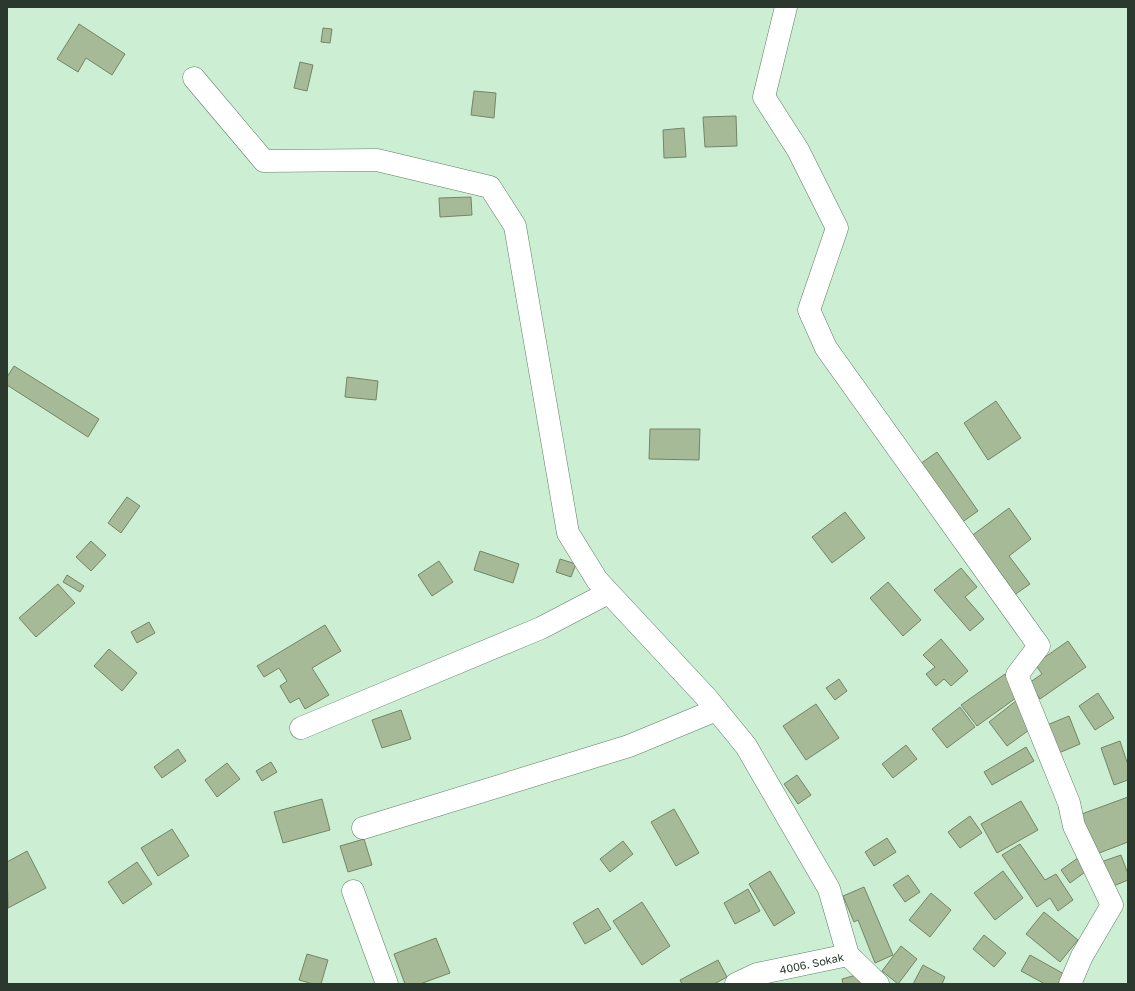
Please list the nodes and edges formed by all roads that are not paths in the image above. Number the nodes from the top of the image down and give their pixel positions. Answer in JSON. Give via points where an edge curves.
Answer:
{"nodes":[{"id":1,"x":786,"y":7,"type":"edge"},
{"id":2,"x":194,"y":78,"type":"dead end"},
{"id":3,"x":608,"y":593,"type":"junction"},
{"id":4,"x":716,"y":710,"type":"junction"},
{"id":5,"x":302,"y":728,"type":"dead end"},
{"id":6,"x":363,"y":828,"type":"dead end"},
{"id":7,"x":353,"y":891,"type":"dead end"},
{"id":8,"x":848,"y":955,"type":"junction"},
{"id":9,"x":387,"y":984,"type":"edge"},
{"id":10,"x":736,"y":984,"type":"edge"},
{"id":11,"x":878,"y":984,"type":"edge"},
{"id":12,"x":1070,"y":984,"type":"edge"}],
"edges":[{"from":1,"to":12,"type":"street","via":[[764,97],[798,150],[837,228],[809,310],[826,348],[1039,646],[1017,675],[1069,803],[1074,826],[1112,905],[1082,956]]},
{"from":2,"to":3,"type":"street","via":[[264,161],[377,160],[490,188],[515,226],[568,533],[596,580]]},
{"from":3,"to":4,"type":"street"},
{"from":3,"to":5,"type":"street","via":[[541,628]]},
{"from":4,"to":6,"type":"street","via":[[629,746]]},
{"from":4,"to":8,"type":"street","via":[[746,746],[829,889]]},
{"from":7,"to":9,"type":"street"},
{"from":8,"to":10,"type":"street","name":"4006. Sokak","via":[[757,974]]},
{"from":8,"to":11,"type":"street","name":"4006. Sokak"}]}
